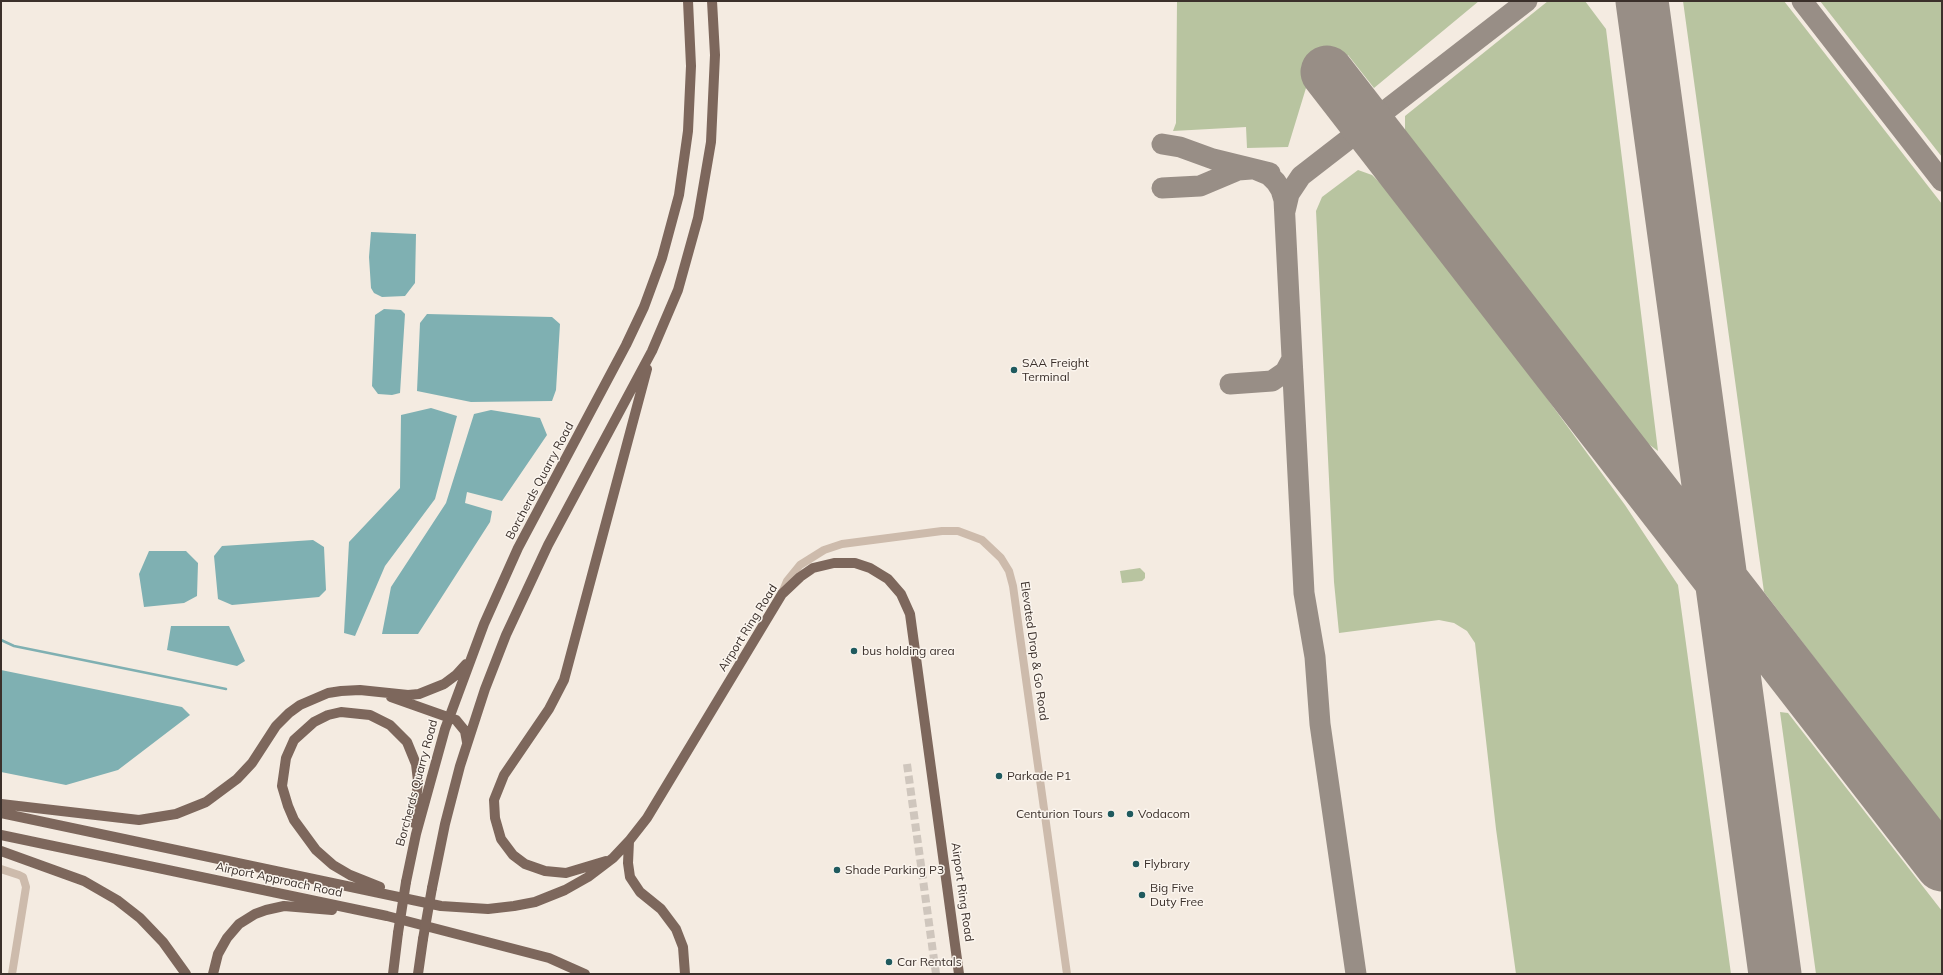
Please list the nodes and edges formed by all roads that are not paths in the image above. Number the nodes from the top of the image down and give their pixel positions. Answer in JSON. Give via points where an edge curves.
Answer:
{"nodes":[{"id":1,"x":688,"y":1,"type":"edge"},
{"id":2,"x":712,"y":1,"type":"edge"},
{"id":3,"x":652,"y":351,"type":"junction"},
{"id":4,"x":782,"y":594,"type":"junction"},
{"id":5,"x":470,"y":660,"type":"junction"},
{"id":6,"x":378,"y":693,"type":"junction"},
{"id":7,"x":449,"y":717,"type":"junction"},
{"id":8,"x":466,"y":747,"type":"junction"},
{"id":9,"x":1,"y":804,"type":"edge"},
{"id":10,"x":1,"y":813,"type":"edge"},
{"id":11,"x":1,"y":836,"type":"edge"},
{"id":12,"x":629,"y":842,"type":"junction"},
{"id":13,"x":1,"y":851,"type":"edge"},
{"id":14,"x":610,"y":860,"type":"junction"},
{"id":15,"x":409,"y":864,"type":"junction"},
{"id":16,"x":1,"y":869,"type":"edge"},
{"id":17,"x":394,"y":895,"type":"junction"},
{"id":18,"x":441,"y":906,"type":"joint"},
{"id":19,"x":388,"y":916,"type":"junction"},
{"id":20,"x":12,"y":974,"type":"edge"},
{"id":21,"x":186,"y":974,"type":"edge"},
{"id":22,"x":213,"y":974,"type":"edge"},
{"id":23,"x":393,"y":974,"type":"edge"},
{"id":24,"x":418,"y":974,"type":"edge"},
{"id":25,"x":585,"y":974,"type":"edge"},
{"id":26,"x":685,"y":974,"type":"edge"},
{"id":27,"x":959,"y":974,"type":"edge"},
{"id":28,"x":1067,"y":974,"type":"edge"}],
"edges":[{"from":1,"to":5,"type":"main road","name":"Borcherds Quarry Road","via":[[691,66],[688,131],[676,206],[659,268],[626,345],[516,552]]},
{"from":2,"to":3,"type":"main road","via":[[715,47],[714,100],[705,185],[679,285]]},
{"from":3,"to":8,"type":"main road","via":[[530,581],[494,668]]},
{"from":3,"to":14,"type":"main road","via":[[564,680],[549,709],[504,775],[494,800],[495,818],[501,839],[513,855],[525,864],[545,871],[566,872]]},
{"from":4,"to":12,"type":"main road","name":"Airport Ring Road","via":[[668,784]]},
{"from":4,"to":27,"type":"main road","name":"Airport Ring Road","via":[[813,568],[834,563],[849,563],[870,568],[883,576],[895,586],[906,604],[912,624]]},
{"from":4,"to":28,"type":"street","name":"Elevated Drop & Go Road","via":[[787,580],[795,570],[832,547],[942,531],[968,534],[995,550],[1009,571],[1013,586]]},
{"from":5,"to":6,"type":"main road","via":[[444,684],[426,692],[408,695]]},
{"from":5,"to":7,"type":"main road","name":"Borcherds Quarry Road"},
{"from":6,"to":7,"type":"main road"},
{"from":6,"to":9,"type":"main road","via":[[360,690],[337,691],[300,705],[276,726],[252,763],[237,779],[206,802],[176,814],[139,820]]},
{"from":7,"to":8,"type":"main road","via":[[463,728],[467,738]]},
{"from":7,"to":15,"type":"main road","name":"Borcherds Quarry Road"},
{"from":8,"to":24,"type":"main road","bridge":true,"via":[[446,819]]},
{"from":10,"to":17,"type":"main road","name":"Airport Approach Road"},
{"from":11,"to":19,"type":"main road","name":"Airport Approach Road"},
{"from":12,"to":14,"type":"main road","name":"Airport Ring Road"},
{"from":12,"to":26,"type":"main road","via":[[630,877],[640,892],[661,909],[676,929],[683,948]]},
{"from":13,"to":21,"type":"main road","via":[[69,875],[113,897],[147,925],[176,958]]},
{"from":14,"to":18,"type":"main road","name":"Airport Ring Road","via":[[579,883],[535,902],[488,909]]},
{"from":15,"to":17,"type":"main road","via":[[418,772],[407,742],[390,725],[362,713],[332,714],[310,725],[294,740],[288,750],[284,766],[282,786],[294,820],[316,850],[333,865]]},
{"from":15,"to":23,"type":"main road","name":"Borcherds Quarry Road","bridge":true},
{"from":16,"to":20,"type":"street","via":[[22,877],[26,887]]},
{"from":17,"to":18,"type":"main road","name":"Airport Approach Road"},
{"from":19,"to":22,"type":"main road","via":[[297,906],[266,910],[244,921],[231,933],[218,954]]},
{"from":19,"to":25,"type":"main road","name":"Airport Approach Road","via":[[549,958]]}]}
